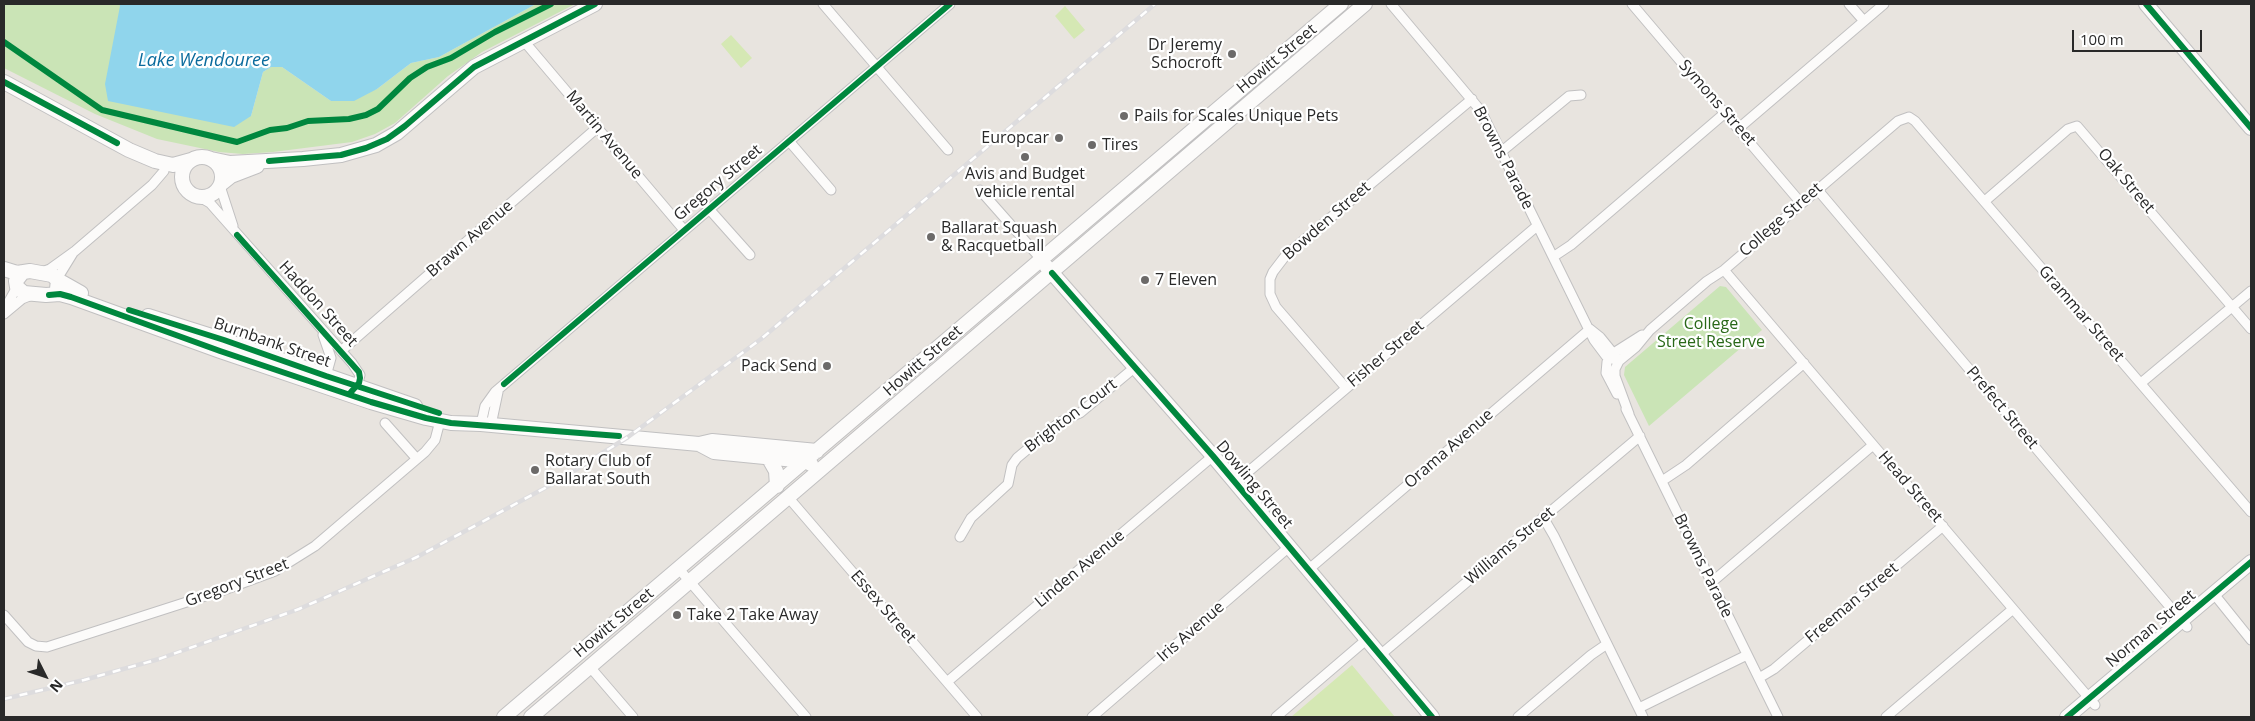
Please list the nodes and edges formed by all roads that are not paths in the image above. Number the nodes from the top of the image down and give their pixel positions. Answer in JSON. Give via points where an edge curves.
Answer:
{"nodes":[{"id":1,"x":595,"y":4,"type":"edge"},
{"id":2,"x":823,"y":4,"type":"edge"},
{"id":3,"x":950,"y":4,"type":"edge"},
{"id":4,"x":1341,"y":4,"type":"edge"},
{"id":5,"x":1365,"y":4,"type":"edge"},
{"id":6,"x":1392,"y":4,"type":"edge"},
{"id":7,"x":1632,"y":4,"type":"edge"},
{"id":8,"x":1849,"y":4,"type":"edge"},
{"id":9,"x":1884,"y":4,"type":"edge"},
{"id":10,"x":2146,"y":4,"type":"edge"},
{"id":11,"x":1864,"y":21,"type":"junction"},
{"id":12,"x":523,"y":40,"type":"junction"},
{"id":13,"x":876,"y":66,"type":"junction"},
{"id":14,"x":4,"y":82,"type":"edge"},
{"id":15,"x":1581,"y":94,"type":"dead end"},
{"id":16,"x":1472,"y":99,"type":"junction"},
{"id":17,"x":1725,"y":113,"type":"junction"},
{"id":18,"x":1909,"y":117,"type":"joint"},
{"id":19,"x":598,"y":127,"type":"junction"},
{"id":20,"x":1739,"y":128,"type":"junction"},
{"id":21,"x":2251,"y":128,"type":"edge"},
{"id":22,"x":789,"y":141,"type":"junction"},
{"id":23,"x":130,"y":150,"type":"junction"},
{"id":24,"x":948,"y":150,"type":"dead end"},
{"id":25,"x":1501,"y":152,"type":"junction"},
{"id":26,"x":211,"y":159,"type":"junction"},
{"id":27,"x":191,"y":160,"type":"junction"},
{"id":28,"x":269,"y":161,"type":"junction"},
{"id":29,"x":164,"y":171,"type":"junction"},
{"id":30,"x":220,"y":185,"type":"junction"},
{"id":31,"x":185,"y":186,"type":"junction"},
{"id":32,"x":1817,"y":189,"type":"junction"},
{"id":33,"x":831,"y":190,"type":"dead end"},
{"id":34,"x":980,"y":190,"type":"dead end"},
{"id":35,"x":198,"y":196,"type":"junction"},
{"id":36,"x":1985,"y":201,"type":"junction"},
{"id":37,"x":1802,"y":203,"type":"junction"},
{"id":38,"x":709,"y":209,"type":"junction"},
{"id":39,"x":1537,"y":226,"type":"junction"},
{"id":40,"x":684,"y":230,"type":"junction"},
{"id":41,"x":237,"y":235,"type":"junction"},
{"id":42,"x":75,"y":251,"type":"junction"},
{"id":43,"x":750,"y":255,"type":"dead end"},
{"id":44,"x":1553,"y":257,"type":"junction"},
{"id":45,"x":1041,"y":259,"type":"junction"},
{"id":46,"x":4,"y":269,"type":"edge"},
{"id":47,"x":1724,"y":270,"type":"junction"},
{"id":48,"x":23,"y":272,"type":"junction"},
{"id":49,"x":40,"y":272,"type":"junction"},
{"id":50,"x":1052,"y":273,"type":"junction"},
{"id":51,"x":4,"y":278,"type":"edge"},
{"id":52,"x":57,"y":280,"type":"junction"},
{"id":53,"x":17,"y":287,"type":"junction"},
{"id":54,"x":2251,"y":291,"type":"edge"},
{"id":55,"x":43,"y":295,"type":"junction"},
{"id":56,"x":2233,"y":307,"type":"junction"},
{"id":57,"x":4,"y":312,"type":"edge"},
{"id":58,"x":319,"y":328,"type":"junction"},
{"id":59,"x":1590,"y":329,"type":"junction"},
{"id":60,"x":2251,"y":329,"type":"edge"},
{"id":61,"x":341,"y":351,"type":"junction"},
{"id":62,"x":1614,"y":357,"type":"junction"},
{"id":63,"x":1804,"y":363,"type":"junction"},
{"id":64,"x":1134,"y":368,"type":"junction"},
{"id":65,"x":324,"y":381,"type":"junction"},
{"id":66,"x":2141,"y":383,"type":"junction"},
{"id":67,"x":896,"y":385,"type":"junction"},
{"id":68,"x":1346,"y":388,"type":"junction"},
{"id":69,"x":353,"y":391,"type":"junction"},
{"id":70,"x":905,"y":396,"type":"junction"},
{"id":71,"x":440,"y":421,"type":"junction"},
{"id":72,"x":385,"y":423,"type":"dead end"},
{"id":73,"x":486,"y":424,"type":"junction"},
{"id":74,"x":1640,"y":436,"type":"junction"},
{"id":75,"x":699,"y":444,"type":"junction"},
{"id":76,"x":1873,"y":445,"type":"junction"},
{"id":77,"x":817,"y":451,"type":"junction"},
{"id":78,"x":802,"y":455,"type":"junction"},
{"id":79,"x":1212,"y":456,"type":"junction"},
{"id":80,"x":768,"y":457,"type":"junction"},
{"id":81,"x":417,"y":459,"type":"junction"},
{"id":82,"x":820,"y":468,"type":"junction"},
{"id":83,"x":1662,"y":481,"type":"junction"},
{"id":84,"x":1235,"y":482,"type":"junction"},
{"id":85,"x":777,"y":486,"type":"junction"},
{"id":86,"x":788,"y":496,"type":"junction"},
{"id":87,"x":2251,"y":512,"type":"edge"},
{"id":88,"x":1543,"y":517,"type":"junction"},
{"id":89,"x":1943,"y":526,"type":"junction"},
{"id":90,"x":960,"y":537,"type":"dead end"},
{"id":91,"x":1289,"y":547,"type":"junction"},
{"id":92,"x":2251,"y":562,"type":"edge"},
{"id":93,"x":679,"y":569,"type":"junction"},
{"id":94,"x":1308,"y":570,"type":"junction"},
{"id":95,"x":2251,"y":572,"type":"edge"},
{"id":96,"x":690,"y":581,"type":"junction"},
{"id":97,"x":1712,"y":582,"type":"junction"},
{"id":98,"x":2216,"y":597,"type":"junction"},
{"id":99,"x":2013,"y":609,"type":"junction"},
{"id":100,"x":4,"y":615,"type":"edge"},
{"id":101,"x":2184,"y":624,"type":"junction"},
{"id":102,"x":1366,"y":640,"type":"junction"},
{"id":103,"x":2251,"y":640,"type":"edge"},
{"id":104,"x":1608,"y":644,"type":"junction"},
{"id":105,"x":1747,"y":655,"type":"junction"},
{"id":106,"x":1379,"y":656,"type":"junction"},
{"id":107,"x":590,"y":667,"type":"junction"},
{"id":108,"x":1759,"y":678,"type":"junction"},
{"id":109,"x":947,"y":682,"type":"junction"},
{"id":110,"x":2093,"y":702,"type":"junction"},
{"id":111,"x":1639,"y":708,"type":"junction"},
{"id":112,"x":504,"y":717,"type":"edge"},
{"id":113,"x":531,"y":717,"type":"edge"},
{"id":114,"x":633,"y":717,"type":"edge"},
{"id":115,"x":806,"y":717,"type":"edge"},
{"id":116,"x":977,"y":717,"type":"edge"},
{"id":117,"x":1092,"y":717,"type":"edge"},
{"id":118,"x":1276,"y":717,"type":"edge"},
{"id":119,"x":1432,"y":717,"type":"edge"},
{"id":120,"x":1518,"y":717,"type":"edge"},
{"id":121,"x":1644,"y":717,"type":"edge"},
{"id":122,"x":1778,"y":717,"type":"edge"},
{"id":123,"x":1886,"y":717,"type":"edge"},
{"id":124,"x":2067,"y":717,"type":"edge"},
{"id":125,"x":2081,"y":717,"type":"edge"}],
"edges":[{"from":1,"to":12,"type":"main road"},
{"from":2,"to":13,"type":"street"},
{"from":3,"to":13,"type":"street","name":"Gregory Street"},
{"from":4,"to":45,"type":"main road","name":"Howitt Street"},
{"from":5,"to":50,"type":"main road","name":"Howitt Street"},
{"from":6,"to":16,"type":"street","name":"Browns Parade"},
{"from":7,"to":17,"type":"street","name":"Symons Street"},
{"from":8,"to":11,"type":"street"},
{"from":9,"to":11,"type":"street"},
{"from":10,"to":21,"type":"main road"},
{"from":11,"to":20,"type":"street"},
{"from":12,"to":19,"type":"street","name":"Martin Avenue"},
{"from":12,"to":28,"type":"main road","via":[[474,67],[397,133],[376,145],[341,154]]},
{"from":13,"to":22,"type":"street","name":"Gregory Street"},
{"from":13,"to":24,"type":"street"},
{"from":14,"to":23,"type":"main road"},
{"from":15,"to":25,"type":"street","via":[[1569,96]]},
{"from":16,"to":25,"type":"street","name":"Browns Parade"},
{"from":16,"to":68,"type":"street","name":"Bowden Street","via":[[1286,255],[1273,272],[1270,294],[1276,307]]},
{"from":17,"to":20,"type":"street","name":"Symons Street"},
{"from":17,"to":44,"type":"street"},
{"from":18,"to":32,"type":"street","name":"College Street","via":[[1898,121]]},
{"from":18,"to":36,"type":"street","name":"Grammar Street"},
{"from":19,"to":40,"type":"street","name":"Martin Avenue"},
{"from":19,"to":61,"type":"street","name":"Brawn Avenue"},
{"from":20,"to":37,"type":"street","name":"Symons Street"},
{"from":22,"to":33,"type":"street"},
{"from":22,"to":38,"type":"street","name":"Gregory Street"},
{"from":23,"to":27,"type":"main road","via":[[164,164]]},
{"from":23,"to":29,"type":"main road"},
{"from":25,"to":39,"type":"street","name":"Browns Parade"},
{"from":26,"to":27,"type":"main road"},
{"from":26,"to":28,"type":"main road","via":[[230,164]]},
{"from":26,"to":30,"type":"main road","via":[[219,167]]},
{"from":27,"to":31,"type":"main road","via":[[183,172]]},
{"from":28,"to":30,"type":"main road","via":[[231,176]]},
{"from":29,"to":31,"type":"main road"},
{"from":29,"to":42,"type":"street"},
{"from":30,"to":35,"type":"main road","via":[[210,195]]},
{"from":30,"to":41,"type":"street","name":"Haddon Street"},
{"from":31,"to":35,"type":"main road"},
{"from":32,"to":37,"type":"street","name":"College Street"},
{"from":32,"to":101,"type":"street","name":"Prefect Street"},
{"from":34,"to":45,"type":"street","name":"Dowling Street"},
{"from":35,"to":41,"type":"street","name":"Haddon Street","via":[[210,203]]},
{"from":36,"to":56,"type":"street","name":"Oak Street","via":[[2077,123]]},
{"from":36,"to":66,"type":"street","name":"Grammar Street"},
{"from":37,"to":47,"type":"street","name":"College Street"},
{"from":38,"to":40,"type":"street","name":"Gregory Street"},
{"from":38,"to":43,"type":"street"},
{"from":39,"to":44,"type":"street","name":"Browns Parade"},
{"from":39,"to":68,"type":"street","name":"Fisher Street"},
{"from":40,"to":73,"type":"street","name":"Gregory Street","via":[[504,384],[486,403]]},
{"from":41,"to":58,"type":"street","name":"Haddon Street"},
{"from":42,"to":49,"type":"street","via":[[50,269]]},
{"from":42,"to":52,"type":"street"},
{"from":44,"to":59,"type":"street","name":"Browns Parade"},
{"from":45,"to":50,"type":"main road","name":"Dowling Street"},
{"from":45,"to":67,"type":"main road","name":"Howitt Street"},
{"from":46,"to":48,"type":"main road"},
{"from":47,"to":62,"type":"street","name":"College Street","via":[[1654,326],[1636,347]]},
{"from":47,"to":63,"type":"street","name":"Head Street"},
{"from":48,"to":49,"type":"main road"},
{"from":48,"to":53,"type":"main road","via":[[17,277]]},
{"from":49,"to":52,"type":"main road","name":"Burnbank Street"},
{"from":50,"to":64,"type":"main road","name":"Dowling Street"},
{"from":50,"to":70,"type":"main road","name":"Howitt Street"},
{"from":51,"to":53,"type":"main road"},
{"from":52,"to":55,"type":"main road","via":[[58,288]]},
{"from":52,"to":65,"type":"main road","name":"Burnbank Street","via":[[93,298],[224,340]]},
{"from":53,"to":55,"type":"main road","name":"Burnbank Street","via":[[24,292]]},
{"from":53,"to":57,"type":"street"},
{"from":54,"to":56,"type":"street"},
{"from":55,"to":57,"type":"street","via":[[22,299]]},
{"from":55,"to":65,"type":"main road","name":"Burnbank Street","via":[[71,297]]},
{"from":56,"to":60,"type":"street","name":"Oak Street"},
{"from":56,"to":66,"type":"street"},
{"from":58,"to":61,"type":"street","name":"Haddon Street"},
{"from":58,"to":65,"type":"street","name":"Haddon Street","via":[[331,358]]},
{"from":59,"to":62,"type":"street","name":"Browns Parade"},
{"from":59,"to":94,"type":"street","name":"Orama Avenue"},
{"from":61,"to":69,"type":"street","name":"Haddon Street","via":[[360,374]]},
{"from":62,"to":74,"type":"street","name":"Browns Parade","via":[[1606,364],[1607,376]]},
{"from":63,"to":76,"type":"street","name":"Head Street"},
{"from":63,"to":83,"type":"street","via":[[1686,465]]},
{"from":64,"to":79,"type":"main road","name":"Dowling Street"},
{"from":64,"to":90,"type":"street","name":"Brighton Court","via":[[1080,413],[1062,420],[1017,458],[1008,484],[971,518]]},
{"from":65,"to":69,"type":"main road","name":"Burnbank Street"},
{"from":66,"to":87,"type":"street","name":"Grammar Street"},
{"from":67,"to":70,"type":"main road"},
{"from":67,"to":77,"type":"main road","name":"Howitt Street"},
{"from":68,"to":84,"type":"street","name":"Fisher Street"},
{"from":69,"to":71,"type":"main road","name":"Burnbank Street"},
{"from":69,"to":73,"type":"main road","name":"Burnbank Street"},
{"from":70,"to":82,"type":"main road","name":"Howitt Street"},
{"from":71,"to":73,"type":"main road","name":"Burnbank Street"},
{"from":71,"to":81,"type":"street","name":"Gregory Street","via":[[435,440]]},
{"from":72,"to":81,"type":"street"},
{"from":73,"to":75,"type":"main road","name":"Burnbank Street"},
{"from":74,"to":83,"type":"street","name":"Browns Parade"},
{"from":74,"to":88,"type":"street","name":"Williams Street"},
{"from":75,"to":78,"type":"main road","name":"Burnbank Street","via":[[712,441]]},
{"from":75,"to":80,"type":"main road","name":"Burnbank Street","via":[[714,452]]},
{"from":76,"to":89,"type":"street","name":"Head Street"},
{"from":76,"to":97,"type":"street"},
{"from":77,"to":78,"type":"main road","name":"Burnbank Street"},
{"from":77,"to":82,"type":"main road"},
{"from":78,"to":80,"type":"main road","name":"Burnbank Street"},
{"from":78,"to":82,"type":"main road","name":"Burnbank Street"},
{"from":78,"to":85,"type":"main road","name":"Howitt Street"},
{"from":79,"to":84,"type":"main road","name":"Dowling Street"},
{"from":79,"to":109,"type":"street","name":"Linden Avenue"},
{"from":80,"to":85,"type":"main road","via":[[776,471]]},
{"from":81,"to":100,"type":"street","name":"Gregory Street","via":[[315,546],[280,568],[224,590],[104,630],[40,647],[26,640]]},
{"from":82,"to":86,"type":"main road","name":"Howitt Street"},
{"from":83,"to":97,"type":"street","name":"Browns Parade"},
{"from":84,"to":91,"type":"main road","name":"Dowling Street"},
{"from":85,"to":93,"type":"main road","name":"Howitt Street"},
{"from":86,"to":96,"type":"main road","name":"Howitt Street"},
{"from":86,"to":109,"type":"street","name":"Essex Street"},
{"from":88,"to":104,"type":"street"},
{"from":88,"to":106,"type":"street","name":"Williams Street"},
{"from":89,"to":99,"type":"street","name":"Head Street"},
{"from":89,"to":108,"type":"street","name":"Freeman Street","via":[[1774,669]]},
{"from":91,"to":94,"type":"main road","name":"Dowling Street"},
{"from":91,"to":117,"type":"street","name":"Iris Avenue"},
{"from":92,"to":98,"type":"main road","name":"Norman Street"},
{"from":93,"to":96,"type":"street"},
{"from":93,"to":112,"type":"main road","name":"Howitt Street"},
{"from":94,"to":102,"type":"main road","name":"Dowling Street"},
{"from":95,"to":98,"type":"main road","name":"Norman Street"},
{"from":96,"to":107,"type":"main road","name":"Howitt Street"},
{"from":96,"to":115,"type":"street"},
{"from":97,"to":105,"type":"street","name":"Browns Parade"},
{"from":98,"to":101,"type":"main road","name":"Norman Street"},
{"from":98,"to":103,"type":"street"},
{"from":99,"to":110,"type":"street","name":"Head Street"},
{"from":99,"to":123,"type":"street"},
{"from":101,"to":110,"type":"main road","name":"Norman Street"},
{"from":102,"to":106,"type":"main road","name":"Dowling Street"},
{"from":102,"to":118,"type":"street"},
{"from":104,"to":111,"type":"street"},
{"from":104,"to":120,"type":"street"},
{"from":105,"to":108,"type":"street","name":"Browns Parade"},
{"from":105,"to":111,"type":"street"},
{"from":106,"to":119,"type":"main road","name":"Dowling Street"},
{"from":107,"to":113,"type":"main road","name":"Howitt Street"},
{"from":107,"to":114,"type":"street"},
{"from":108,"to":122,"type":"street","name":"Browns Parade"},
{"from":109,"to":116,"type":"street","name":"Essex Street"},
{"from":110,"to":124,"type":"main road","name":"Norman Street"},
{"from":110,"to":125,"type":"main road","name":"Norman Street"},
{"from":111,"to":121,"type":"street"}]}
